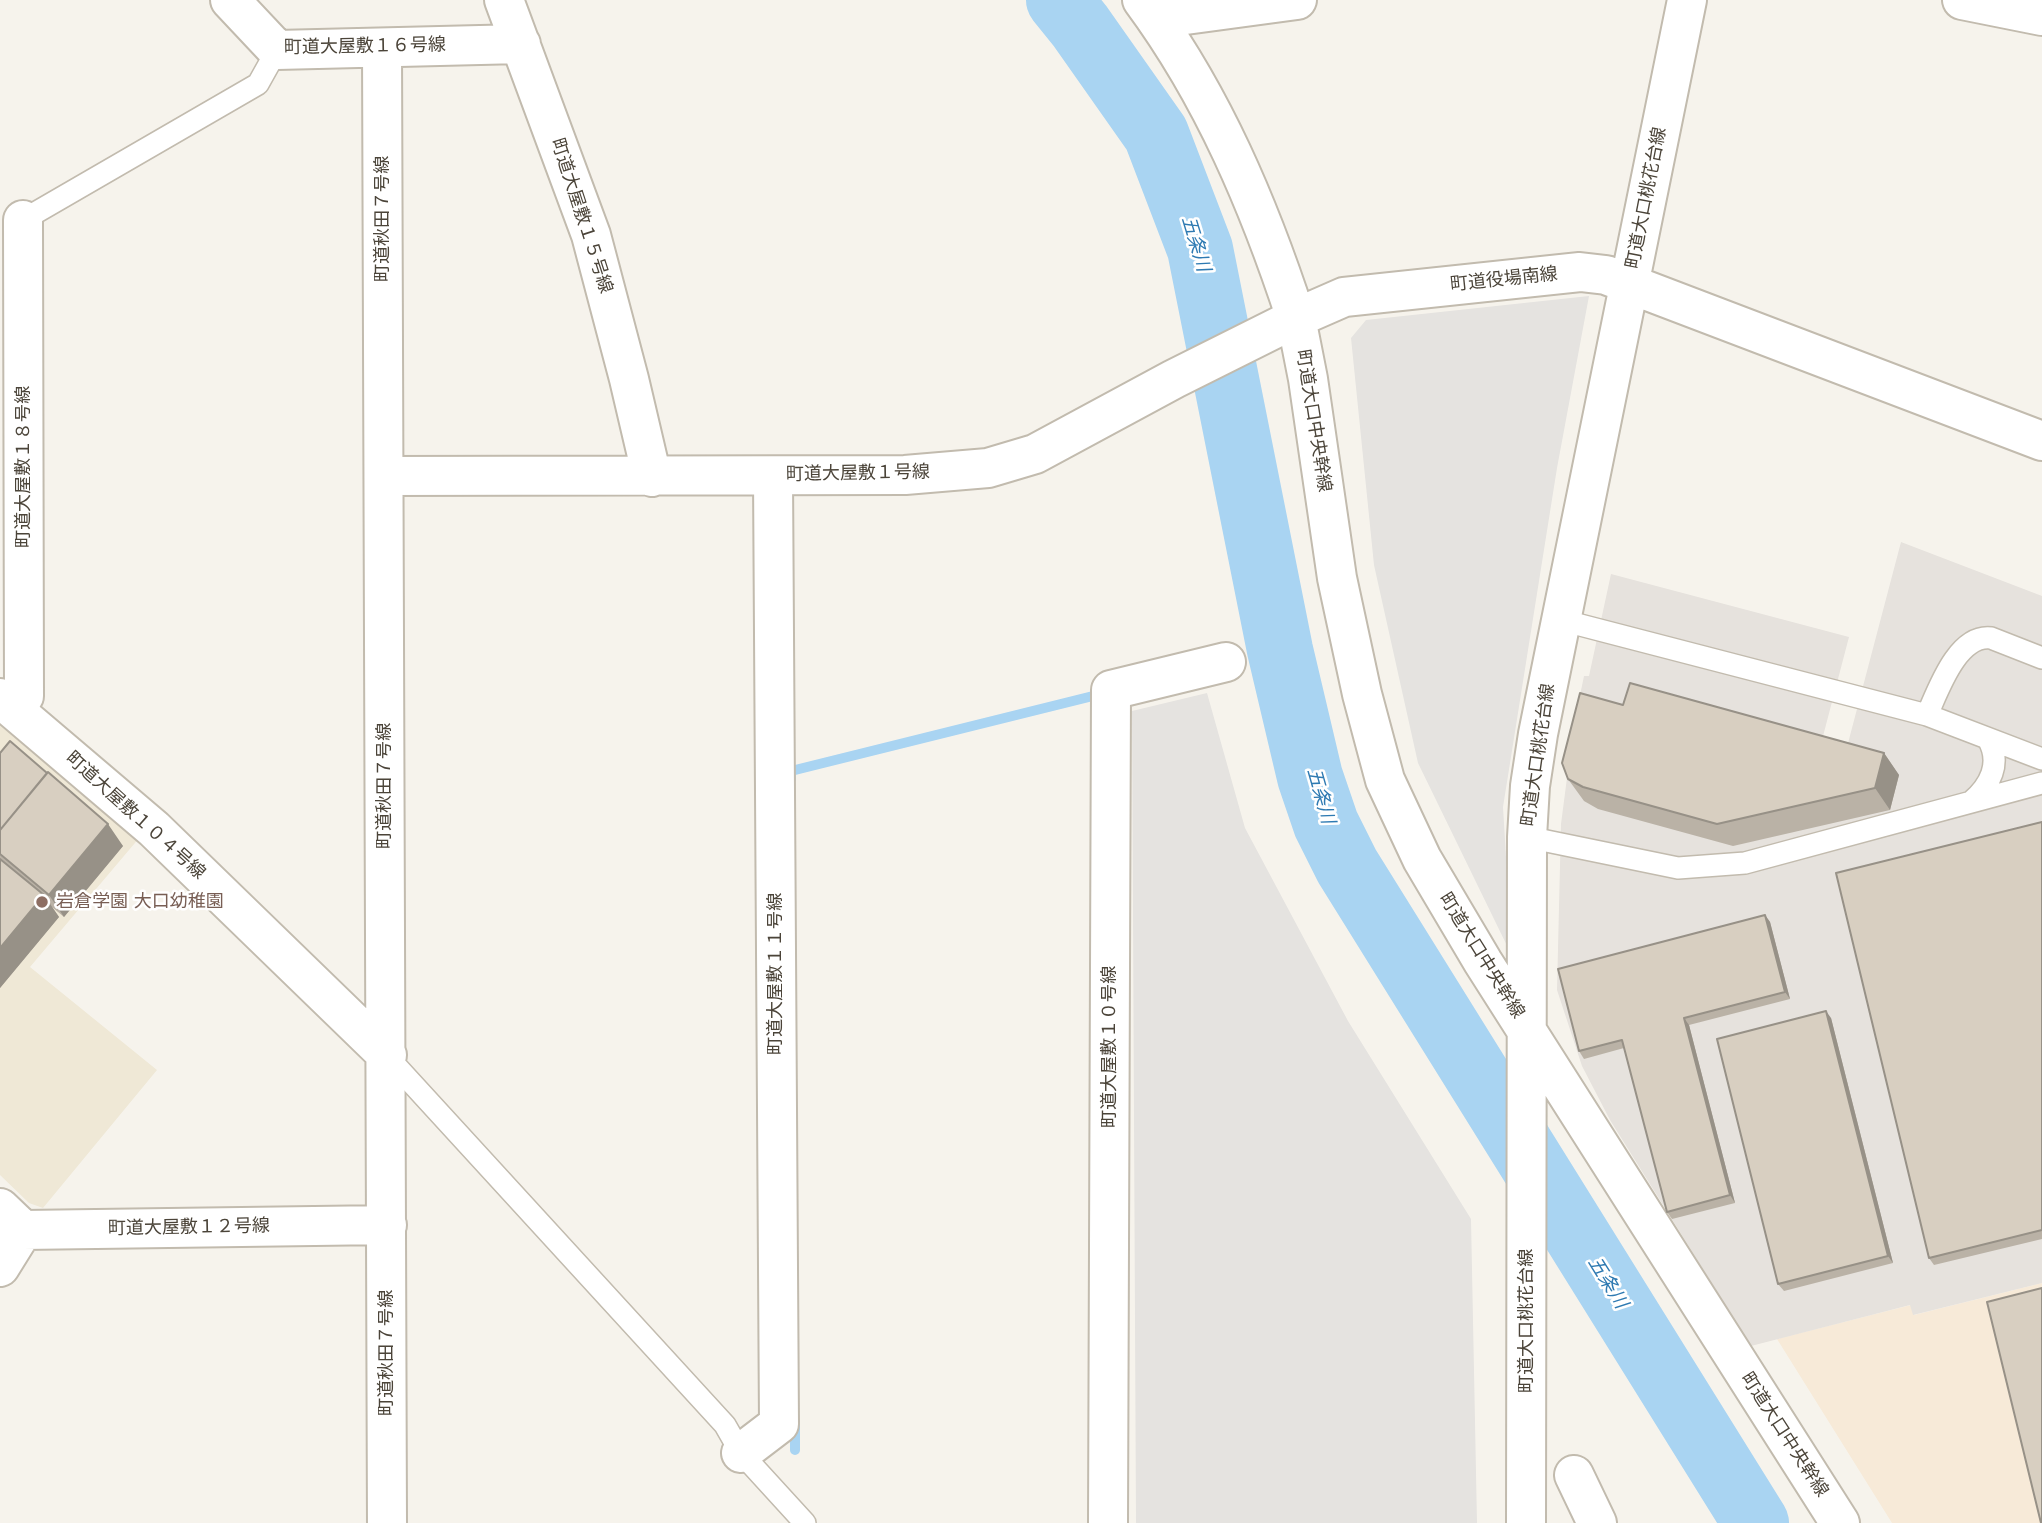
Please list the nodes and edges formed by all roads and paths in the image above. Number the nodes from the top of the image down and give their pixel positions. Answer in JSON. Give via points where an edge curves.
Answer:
{"nodes":[{"id":1,"x":230,"y":0,"type":"edge"},
{"id":2,"x":504,"y":0,"type":"edge"},
{"id":3,"x":1297,"y":0,"type":"edge"},
{"id":4,"x":1687,"y":0,"type":"edge"},
{"id":5,"x":1962,"y":0,"type":"edge"},
{"id":6,"x":1149,"y":9,"type":"edge"},
{"id":7,"x":2042,"y":16,"type":"edge"},
{"id":8,"x":521,"y":44,"type":"junction"},
{"id":9,"x":382,"y":48,"type":"junction"},
{"id":10,"x":277,"y":51,"type":"junction"},
{"id":11,"x":12,"y":227,"type":"edge"},
{"id":12,"x":1630,"y":283,"type":"junction"},
{"id":13,"x":1296,"y":318,"type":"junction"},
{"id":14,"x":2042,"y":441,"type":"edge"},
{"id":15,"x":384,"y":476,"type":"junction"},
{"id":16,"x":773,"y":476,"type":"junction"},
{"id":17,"x":652,"y":477,"type":"junction"},
{"id":18,"x":1561,"y":620,"type":"junction"},
{"id":19,"x":2042,"y":658,"type":"edge"},
{"id":20,"x":1226,"y":662,"type":"dead end"},
{"id":21,"x":6,"y":703,"type":"edge"},
{"id":22,"x":1927,"y":715,"type":"junction"},
{"id":23,"x":1989,"y":739,"type":"junction"},
{"id":24,"x":2042,"y":760,"type":"edge"},
{"id":25,"x":2042,"y":783,"type":"edge"},
{"id":26,"x":1971,"y":802,"type":"junction"},
{"id":27,"x":1527,"y":837,"type":"junction"},
{"id":28,"x":1528,"y":1032,"type":"junction"},
{"id":29,"x":387,"y":1055,"type":"junction"},
{"id":30,"x":12,"y":1219,"type":"edge"},
{"id":31,"x":387,"y":1225,"type":"junction"},
{"id":32,"x":0,"y":1267,"type":"edge"},
{"id":33,"x":741,"y":1453,"type":"junction"},
{"id":34,"x":1574,"y":1475,"type":"dead end"},
{"id":35,"x":387,"y":1523,"type":"edge"},
{"id":36,"x":805,"y":1523,"type":"edge"},
{"id":37,"x":1108,"y":1523,"type":"edge"},
{"id":38,"x":1526,"y":1523,"type":"edge"},
{"id":39,"x":1597,"y":1523,"type":"edge"},
{"id":40,"x":1840,"y":1523,"type":"edge"}],
"edges":[{"from":1,"to":10,"type":"street","name":"町道大屋敷１６号線"},
{"from":2,"to":8,"type":"street","name":"町道大屋敷１５号線"},
{"from":3,"to":6,"type":"street"},
{"from":4,"to":12,"type":"street","name":"町道大口桃花台線"},
{"from":5,"to":7,"type":"street"},
{"from":6,"to":13,"type":"street","via":[[1195,82],[1247,181]]},
{"from":8,"to":9,"type":"street","name":"町道大屋敷１６号線"},
{"from":8,"to":17,"type":"street","name":"町道大屋敷１５号線","via":[[591,235]]},
{"from":9,"to":10,"type":"street","name":"町道大屋敷１６号線"},
{"from":9,"to":15,"type":"street","name":"町道秋田７号線"},
{"from":10,"to":11,"type":"lane","via":[[258,84]]},
{"from":11,"to":21,"type":"street","name":"町道大屋敷１８号線","via":[[24,696]]},
{"from":12,"to":13,"type":"street","name":"町道役場南線","via":[[1580,272],[1344,297]]},
{"from":12,"to":14,"type":"street","name":"町道役場南線"},
{"from":12,"to":18,"type":"street","name":"町道大口桃花台線"},
{"from":13,"to":16,"type":"street","name":"町道大屋敷１号線","via":[[1035,454],[988,468],[905,475]]},
{"from":13,"to":28,"type":"street","name":"町道大口中央幹線","via":[[1337,578],[1385,780],[1422,859]]},
{"from":15,"to":17,"type":"street","name":"町道大屋敷１号線"},
{"from":15,"to":29,"type":"street","name":"町道秋田７号線"},
{"from":16,"to":17,"type":"street","name":"町道大屋敷１号線"},
{"from":16,"to":33,"type":"street","name":"町道大屋敷１１号線","via":[[779,1424]]},
{"from":18,"to":22,"type":"lane"},
{"from":18,"to":27,"type":"street","name":"町道大口桃花台線","via":[[1538,734]]},
{"from":19,"to":22,"type":"lane","via":[[1991,638],[1973,641],[1949,667]]},
{"from":20,"to":37,"type":"street","name":"町道大屋敷１０号線","via":[[1111,690]]},
{"from":21,"to":29,"type":"street","name":"町道大屋敷１０４号線","via":[[154,829]]},
{"from":22,"to":23,"type":"lane"},
{"from":23,"to":24,"type":"lane"},
{"from":23,"to":26,"type":"lane","via":[[1994,769],[1981,794]]},
{"from":25,"to":26,"type":"lane"},
{"from":26,"to":27,"type":"lane","via":[[1745,863],[1712,867],[1678,868]]},
{"from":27,"to":28,"type":"street","name":"町道大口桃花台線"},
{"from":28,"to":38,"type":"street","name":"町道大口桃花台線"},
{"from":28,"to":40,"type":"street","name":"町道大口中央幹線"},
{"from":29,"to":31,"type":"street","name":"町道秋田７号線"},
{"from":29,"to":33,"type":"lane","via":[[726,1425]]},
{"from":30,"to":31,"type":"street","name":"町道大屋敷１２号線"},
{"from":30,"to":32,"type":"street"},
{"from":31,"to":35,"type":"street","name":"町道秋田７号線"},
{"from":33,"to":36,"type":"lane"},
{"from":34,"to":39,"type":"street"}]}
